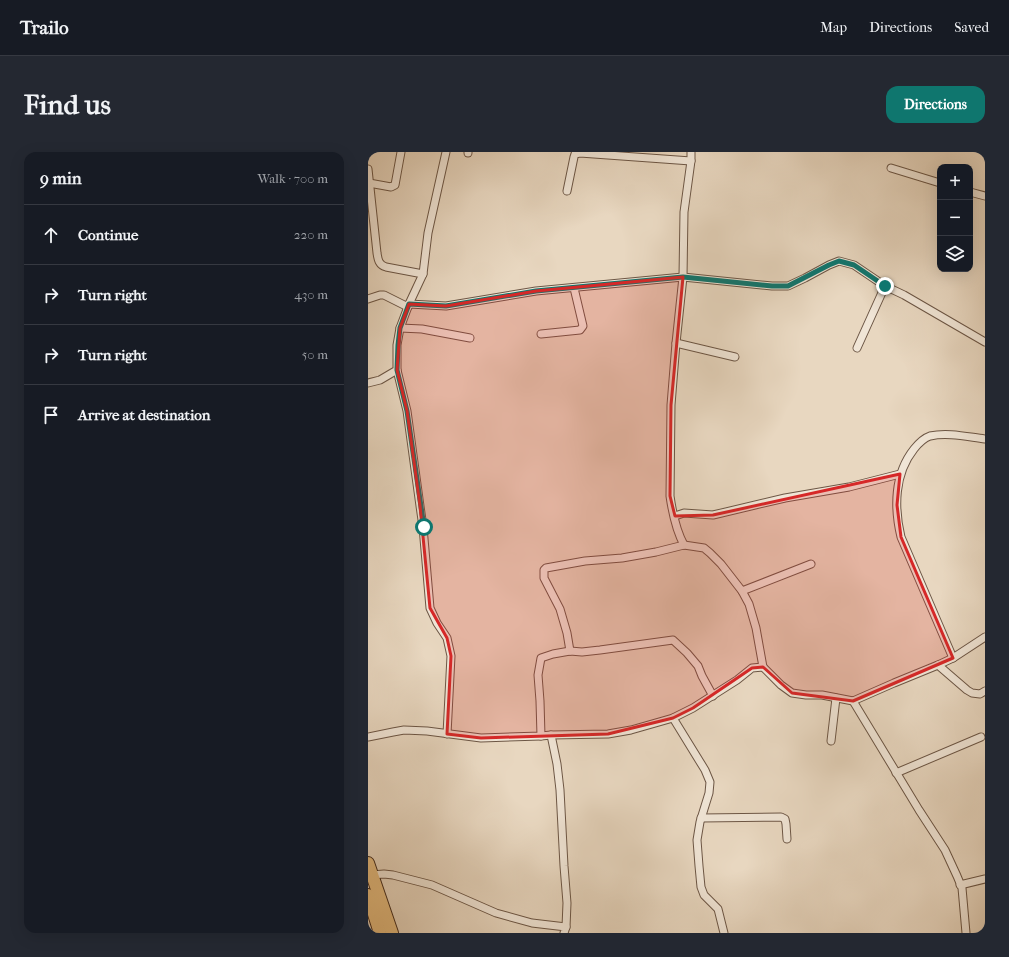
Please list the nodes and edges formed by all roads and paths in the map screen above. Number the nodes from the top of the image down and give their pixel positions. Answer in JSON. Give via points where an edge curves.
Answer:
{"nodes":[{"id":1,"x":401,"y":152,"type":"edge"},
{"id":2,"x":446,"y":152,"type":"edge"},
{"id":3,"x":580,"y":152,"type":"edge"},
{"id":4,"x":691,"y":152,"type":"edge"},
{"id":5,"x":691,"y":161,"type":"junction"},
{"id":6,"x":891,"y":168,"type":"dead end"},
{"id":7,"x":368,"y":169,"type":"edge"},
{"id":8,"x":937,"y":182,"type":"edge"},
{"id":9,"x":369,"y":183,"type":"junction"},
{"id":10,"x":567,"y":191,"type":"dead end"},
{"id":11,"x":973,"y":193,"type":"edge"},
{"id":12,"x":985,"y":196,"type":"edge"},
{"id":13,"x":423,"y":274,"type":"junction"},
{"id":14,"x":683,"y":277,"type":"junction"},
{"id":15,"x":885,"y":286,"type":"junction"},
{"id":16,"x":574,"y":288,"type":"junction"},
{"id":17,"x":368,"y":298,"type":"edge"},
{"id":18,"x":409,"y":305,"type":"junction"},
{"id":19,"x":400,"y":328,"type":"junction"},
{"id":20,"x":541,"y":334,"type":"dead end"},
{"id":21,"x":470,"y":338,"type":"dead end"},
{"id":22,"x":985,"y":342,"type":"edge"},
{"id":23,"x":676,"y":343,"type":"junction"},
{"id":24,"x":857,"y":348,"type":"dead end"},
{"id":25,"x":735,"y":357,"type":"dead end"},
{"id":26,"x":397,"y":370,"type":"junction"},
{"id":27,"x":368,"y":384,"type":"edge"},
{"id":28,"x":985,"y":439,"type":"edge"},
{"id":29,"x":900,"y":474,"type":"junction"},
{"id":30,"x":675,"y":516,"type":"junction"},
{"id":31,"x":684,"y":545,"type":"junction"},
{"id":32,"x":811,"y":564,"type":"dead end"},
{"id":33,"x":742,"y":591,"type":"junction"},
{"id":34,"x":985,"y":637,"type":"edge"},
{"id":35,"x":570,"y":651,"type":"junction"},
{"id":36,"x":953,"y":658,"type":"junction"},
{"id":37,"x":938,"y":665,"type":"junction"},
{"id":38,"x":763,"y":667,"type":"junction"},
{"id":39,"x":985,"y":690,"type":"edge"},
{"id":40,"x":713,"y":696,"type":"junction"},
{"id":41,"x":836,"y":698,"type":"junction"},
{"id":42,"x":853,"y":701,"type":"junction"},
{"id":43,"x":673,"y":718,"type":"junction"},
{"id":44,"x":447,"y":734,"type":"junction"},
{"id":45,"x":551,"y":735,"type":"junction"},
{"id":46,"x":541,"y":736,"type":"junction"},
{"id":47,"x":981,"y":736,"type":"dead end"},
{"id":48,"x":368,"y":737,"type":"edge"},
{"id":49,"x":831,"y":741,"type":"dead end"},
{"id":50,"x":896,"y":773,"type":"junction"},
{"id":51,"x":701,"y":818,"type":"junction"},
{"id":52,"x":788,"y":839,"type":"dead end"},
{"id":53,"x":368,"y":863,"type":"edge"},
{"id":54,"x":372,"y":875,"type":"junction"},
{"id":55,"x":985,"y":879,"type":"edge"},
{"id":56,"x":960,"y":885,"type":"junction"},
{"id":57,"x":368,"y":895,"type":"edge"},
{"id":58,"x":565,"y":930,"type":"edge"},
{"id":59,"x":380,"y":933,"type":"edge"},
{"id":60,"x":392,"y":933,"type":"edge"},
{"id":61,"x":724,"y":933,"type":"edge"},
{"id":62,"x":966,"y":933,"type":"edge"}],
"edges":[{"from":1,"to":9,"type":"street","via":[[395,185],[391,187]]},
{"from":2,"to":13,"type":"street","via":[[428,233]]},
{"from":3,"to":5,"type":"street"},
{"from":3,"to":10,"type":"street","via":[[575,154]]},
{"from":4,"to":5,"type":"street"},
{"from":5,"to":14,"type":"street","via":[[684,212]]},
{"from":6,"to":8,"type":"street"},
{"from":7,"to":9,"type":"street"},
{"from":9,"to":13,"type":"street","via":[[378,261],[382,266]]},
{"from":11,"to":12,"type":"street"},
{"from":13,"to":18,"type":"street"},
{"from":14,"to":15,"type":"street","via":[[788,286],[839,261],[854,265]]},
{"from":14,"to":16,"type":"street"},
{"from":14,"to":23,"type":"street"},
{"from":15,"to":22,"type":"street"},
{"from":15,"to":24,"type":"street"},
{"from":16,"to":18,"type":"street","via":[[536,291],[446,306]]},
{"from":16,"to":20,"type":"street","via":[[583,326],[580,330]]},
{"from":17,"to":18,"type":"street","via":[[384,295]]},
{"from":18,"to":19,"type":"street"},
{"from":19,"to":21,"type":"street","via":[[422,329]]},
{"from":19,"to":26,"type":"street"},
{"from":23,"to":25,"type":"street"},
{"from":23,"to":30,"type":"street","via":[[671,405],[670,488]]},
{"from":26,"to":27,"type":"street"},
{"from":26,"to":44,"type":"street","via":[[407,411],[424,527],[430,608],[447,638],[451,656]]},
{"from":28,"to":29,"type":"street","via":[[930,436],[912,451]]},
{"from":29,"to":30,"type":"street","via":[[713,515],[684,513]]},
{"from":29,"to":36,"type":"street","via":[[897,505],[901,537]]},
{"from":30,"to":31,"type":"street"},
{"from":31,"to":33,"type":"street","via":[[704,548],[721,564]]},
{"from":31,"to":35,"type":"street","via":[[622,558],[585,560],[546,568],[544,578],[560,609]]},
{"from":32,"to":33,"type":"street"},
{"from":33,"to":38,"type":"street","via":[[756,628]]},
{"from":34,"to":36,"type":"street"},
{"from":35,"to":40,"type":"street","via":[[582,652],[673,640],[698,666]]},
{"from":35,"to":46,"type":"street","via":[[541,658],[538,674]]},
{"from":36,"to":37,"type":"street"},
{"from":37,"to":39,"type":"street","via":[[972,693],[980,694]]},
{"from":37,"to":42,"type":"street"},
{"from":38,"to":40,"type":"street","via":[[752,668]]},
{"from":38,"to":41,"type":"street","via":[[792,692]]},
{"from":40,"to":43,"type":"street"},
{"from":41,"to":42,"type":"street"},
{"from":41,"to":49,"type":"street"},
{"from":42,"to":50,"type":"street"},
{"from":43,"to":45,"type":"street","via":[[608,734]]},
{"from":43,"to":51,"type":"street","via":[[710,782]]},
{"from":44,"to":46,"type":"street","via":[[481,738]]},
{"from":44,"to":48,"type":"street","via":[[404,730]]},
{"from":45,"to":46,"type":"street"},
{"from":45,"to":58,"type":"street","via":[[560,790],[567,903]]},
{"from":47,"to":50,"type":"street"},
{"from":50,"to":56,"type":"street","via":[[945,850]]},
{"from":51,"to":52,"type":"street","via":[[781,817],[785,819]]},
{"from":51,"to":61,"type":"street","via":[[697,840],[701,887],[704,895],[718,909]]},
{"from":53,"to":54,"type":"highway"},
{"from":54,"to":58,"type":"street","via":[[393,875],[432,885],[496,913]]},
{"from":54,"to":60,"type":"highway"},
{"from":55,"to":56,"type":"street"},
{"from":56,"to":62,"type":"street"},
{"from":57,"to":59,"type":"highway"}]}
